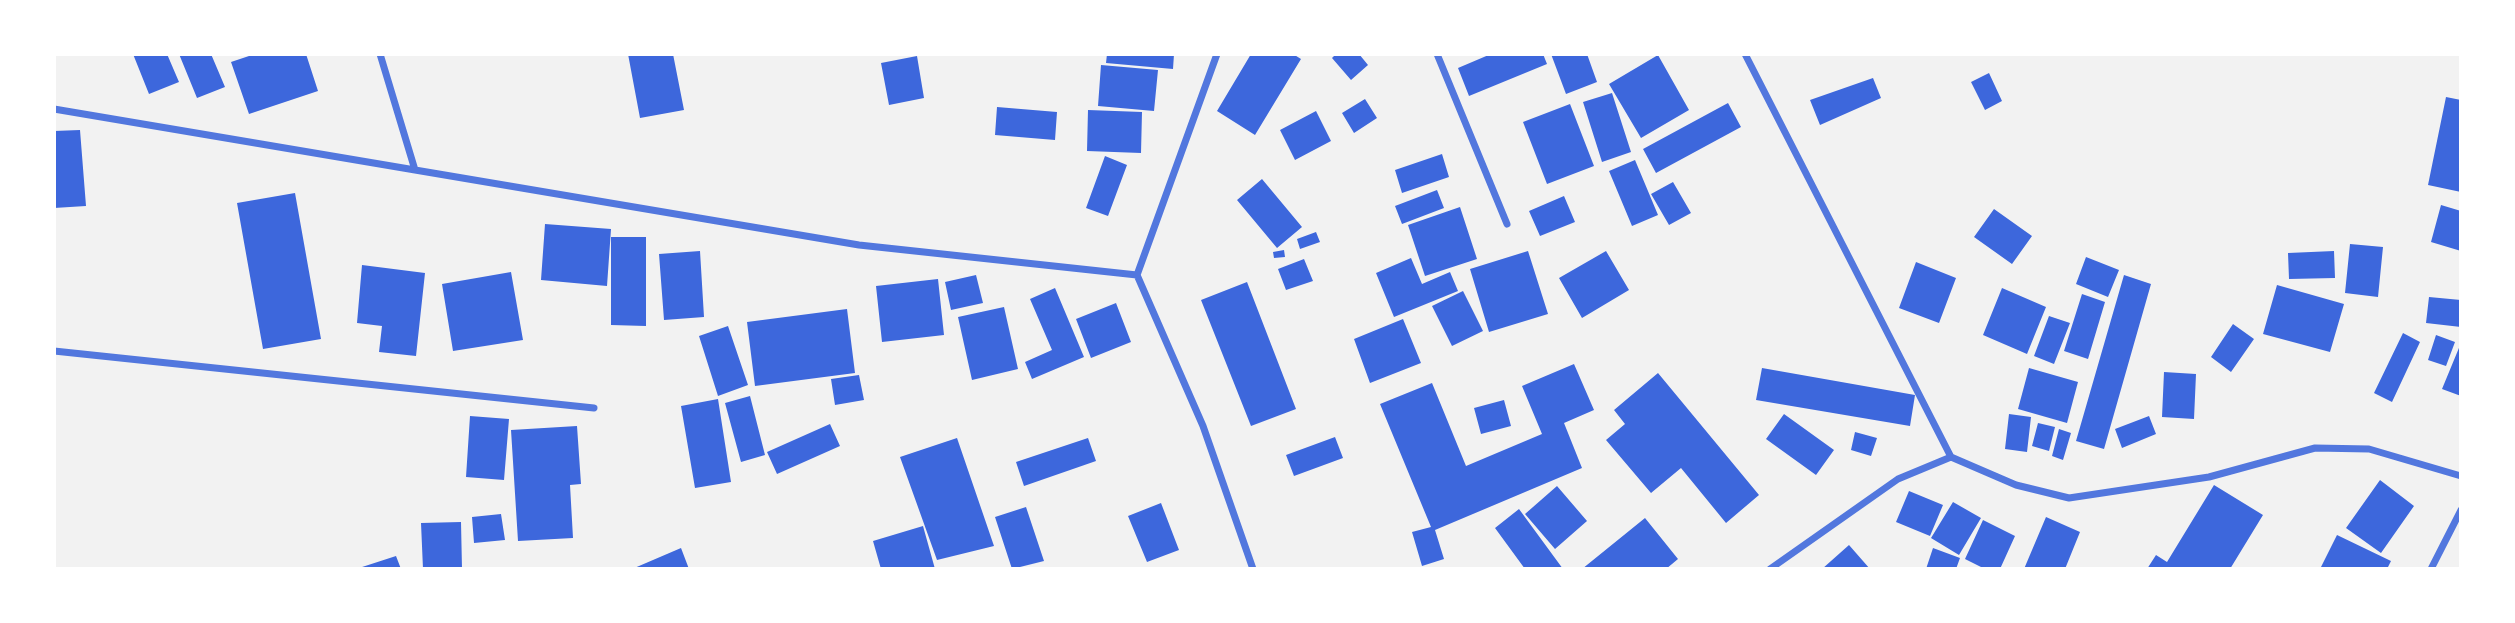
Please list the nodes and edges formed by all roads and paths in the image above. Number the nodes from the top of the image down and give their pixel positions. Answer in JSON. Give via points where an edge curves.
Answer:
{"nodes":[{"id":1,"x":380,"y":54,"type":"edge"},
{"id":2,"x":1217,"y":54,"type":"edge"},
{"id":3,"x":1448,"y":54,"type":"edge"},
{"id":4,"x":1745,"y":54,"type":"edge"},
{"id":5,"x":1438,"y":57,"type":"edge"},
{"id":6,"x":54,"y":109,"type":"edge"},
{"id":7,"x":415,"y":170,"type":"junction"},
{"id":8,"x":1507,"y":224,"type":"dead end"},
{"id":9,"x":1137,"y":275,"type":"junction"},
{"id":10,"x":54,"y":351,"type":"edge"},
{"id":11,"x":594,"y":408,"type":"dead end"},
{"id":12,"x":1951,"y":457,"type":"junction"},
{"id":13,"x":2461,"y":475,"type":"edge"},
{"id":14,"x":2461,"y":510,"type":"edge"},
{"id":15,"x":1253,"y":569,"type":"edge"},
{"id":16,"x":1770,"y":569,"type":"edge"},
{"id":17,"x":2431,"y":569,"type":"edge"}],
"edges":[{"from":1,"to":7,"type":"street"},
{"from":2,"to":9,"type":"street"},
{"from":3,"to":5,"type":"street"},
{"from":4,"to":12,"type":"street"},
{"from":5,"to":8,"type":"street"},
{"from":6,"to":7,"type":"street"},
{"from":7,"to":9,"type":"street","via":[[859,245]]},
{"from":9,"to":15,"type":"street","via":[[1203,426]]},
{"from":10,"to":11,"type":"street"},
{"from":12,"to":13,"type":"street","via":[[2017,485],[2069,498],[2209,477],[2315,448],[2369,449]]},
{"from":12,"to":16,"type":"street","via":[[1898,479]]},
{"from":14,"to":17,"type":"street"}]}
